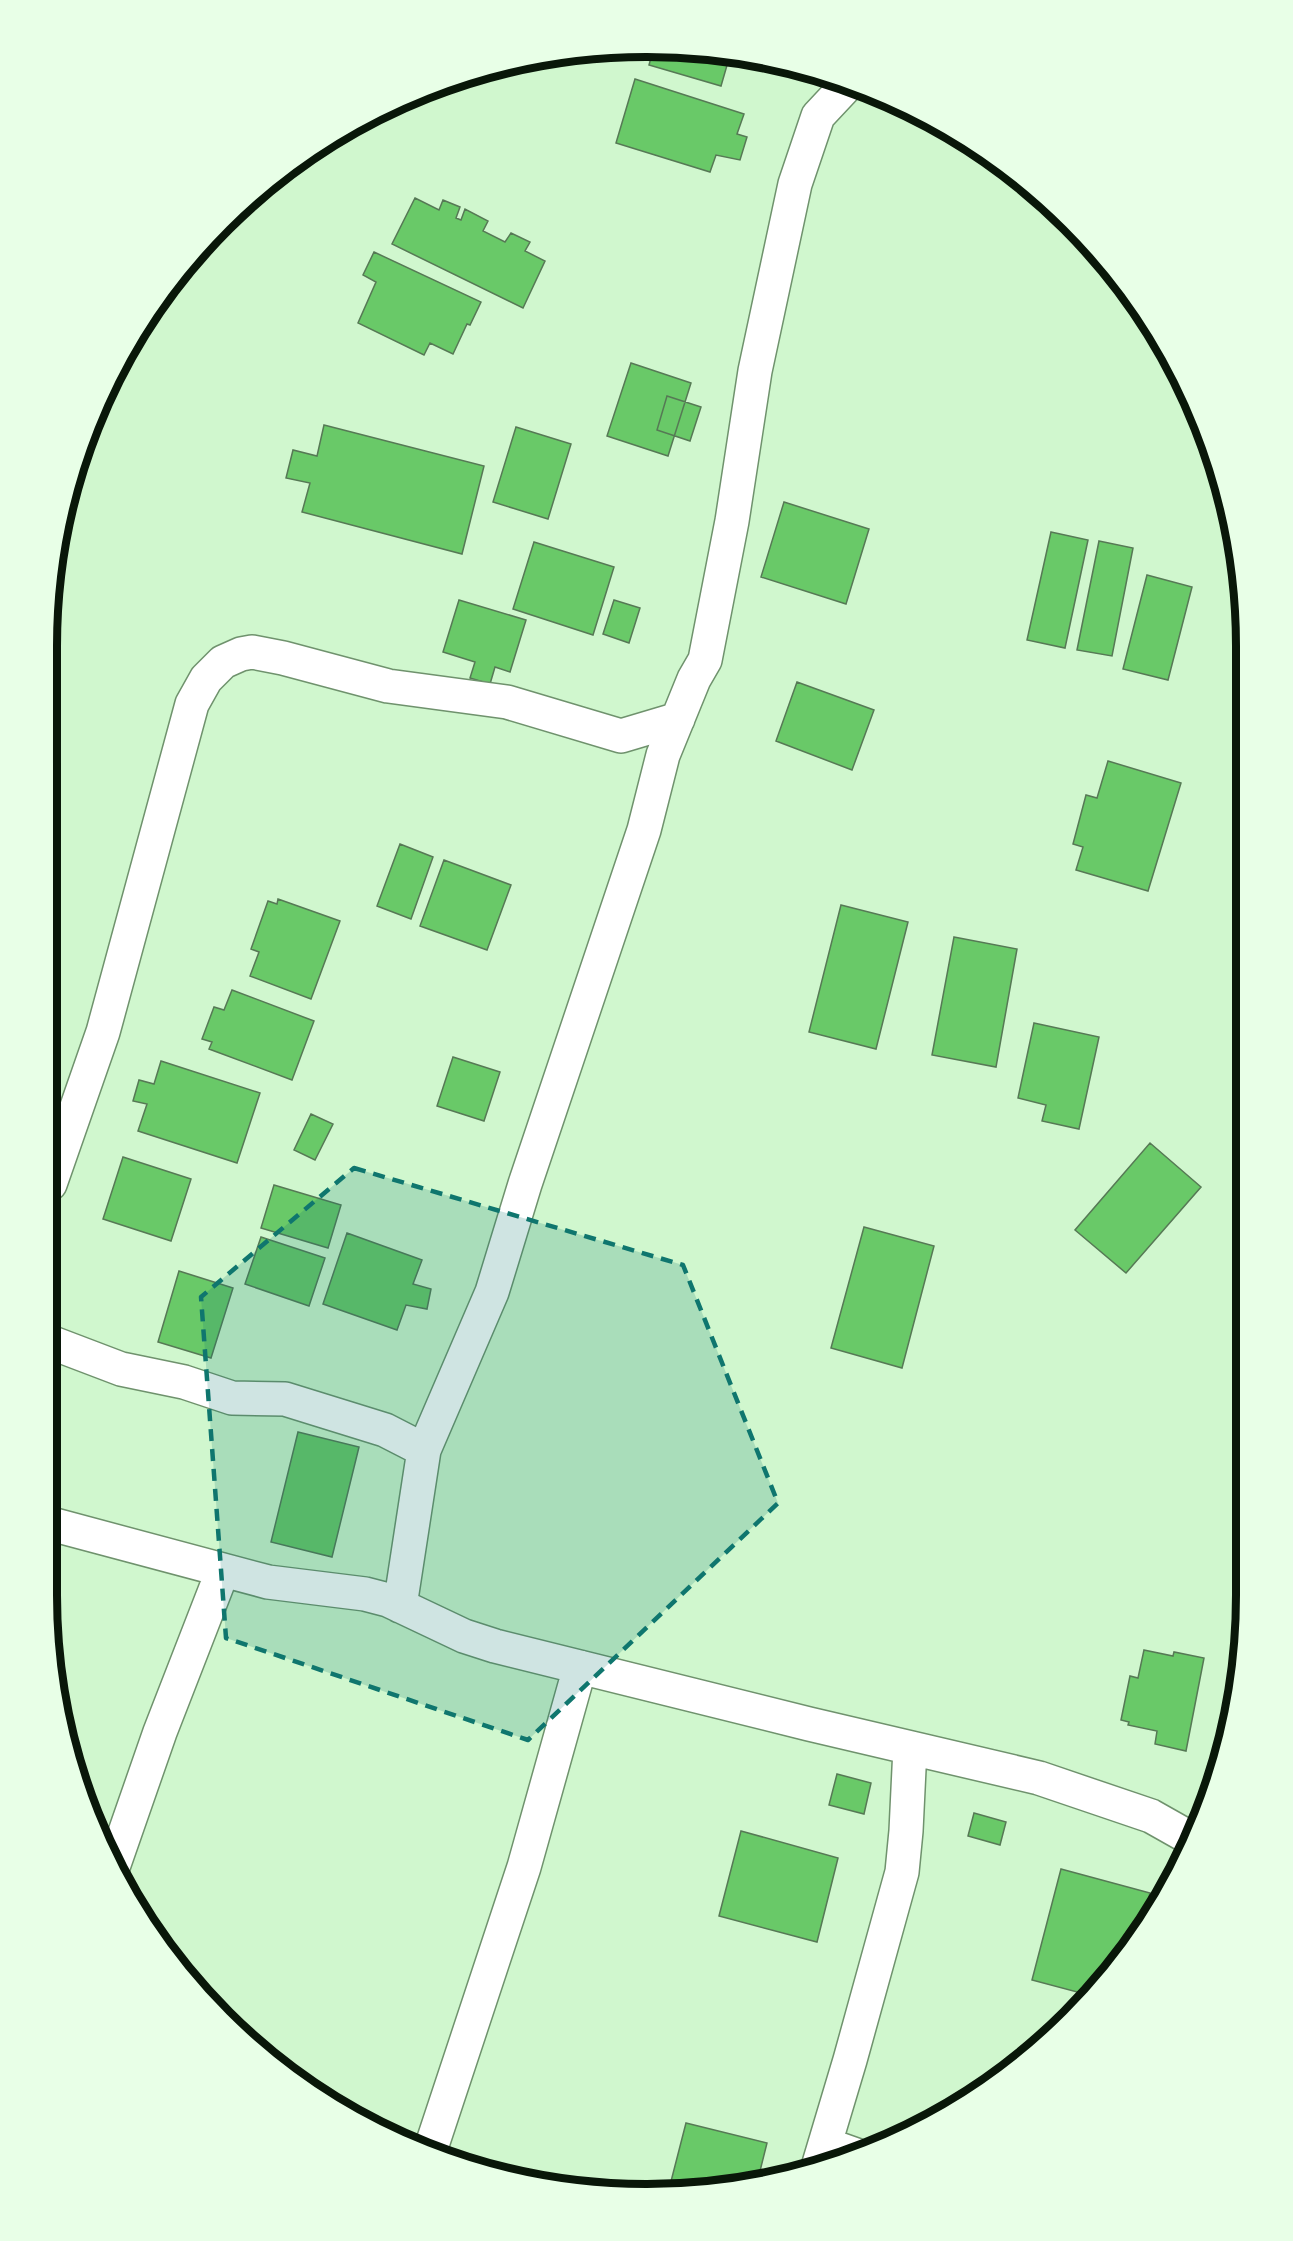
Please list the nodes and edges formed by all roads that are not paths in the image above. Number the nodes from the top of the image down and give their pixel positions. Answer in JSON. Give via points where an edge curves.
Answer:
{"nodes":[{"id":1,"x":842,"y":90,"type":"edge"},
{"id":2,"x":678,"y":719,"type":"junction"},
{"id":3,"x":621,"y":736,"type":"junction"},
{"id":4,"x":654,"y":789,"type":"junction"},
{"id":5,"x":57,"y":1164,"type":"edge"},
{"id":6,"x":57,"y":1344,"type":"edge"},
{"id":7,"x":424,"y":1450,"type":"junction"},
{"id":8,"x":57,"y":1526,"type":"edge"},
{"id":9,"x":223,"y":1570,"type":"junction"},
{"id":10,"x":399,"y":1606,"type":"junction"},
{"id":11,"x":580,"y":1667,"type":"junction"},
{"id":12,"x":910,"y":1748,"type":"junction"},
{"id":13,"x":1184,"y":1835,"type":"edge"},
{"id":14,"x":117,"y":1853,"type":"edge"},
{"id":15,"x":432,"y":2143,"type":"edge"},
{"id":16,"x":821,"y":2155,"type":"edge"}],
"edges":[{"from":1,"to":2,"type":"street","via":[[818,116],[795,184],[755,371],[705,660]]},
{"from":2,"to":3,"type":"street"},
{"from":2,"to":4,"type":"street"},
{"from":3,"to":4,"type":"street"},
{"from":3,"to":5,"type":"street","via":[[507,702],[388,686],[252,652],[223,662],[206,679],[192,704],[103,1032]]},
{"from":4,"to":7,"type":"street","via":[[644,830],[492,1292]]},
{"from":6,"to":7,"type":"street","via":[[121,1369],[184,1382],[232,1398],[285,1399],[385,1431]]},
{"from":7,"to":10,"type":"street"},
{"from":8,"to":9,"type":"street"},
{"from":9,"to":10,"type":"street","via":[[268,1582],[365,1594]]},
{"from":9,"to":14,"type":"street"},
{"from":10,"to":11,"type":"street","via":[[464,1636]]},
{"from":11,"to":12,"type":"street"},
{"from":11,"to":15,"type":"street","via":[[524,1867]]},
{"from":12,"to":13,"type":"street","via":[[1040,1778],[1151,1816]]},
{"from":12,"to":16,"type":"street","via":[[902,1872]]}]}
